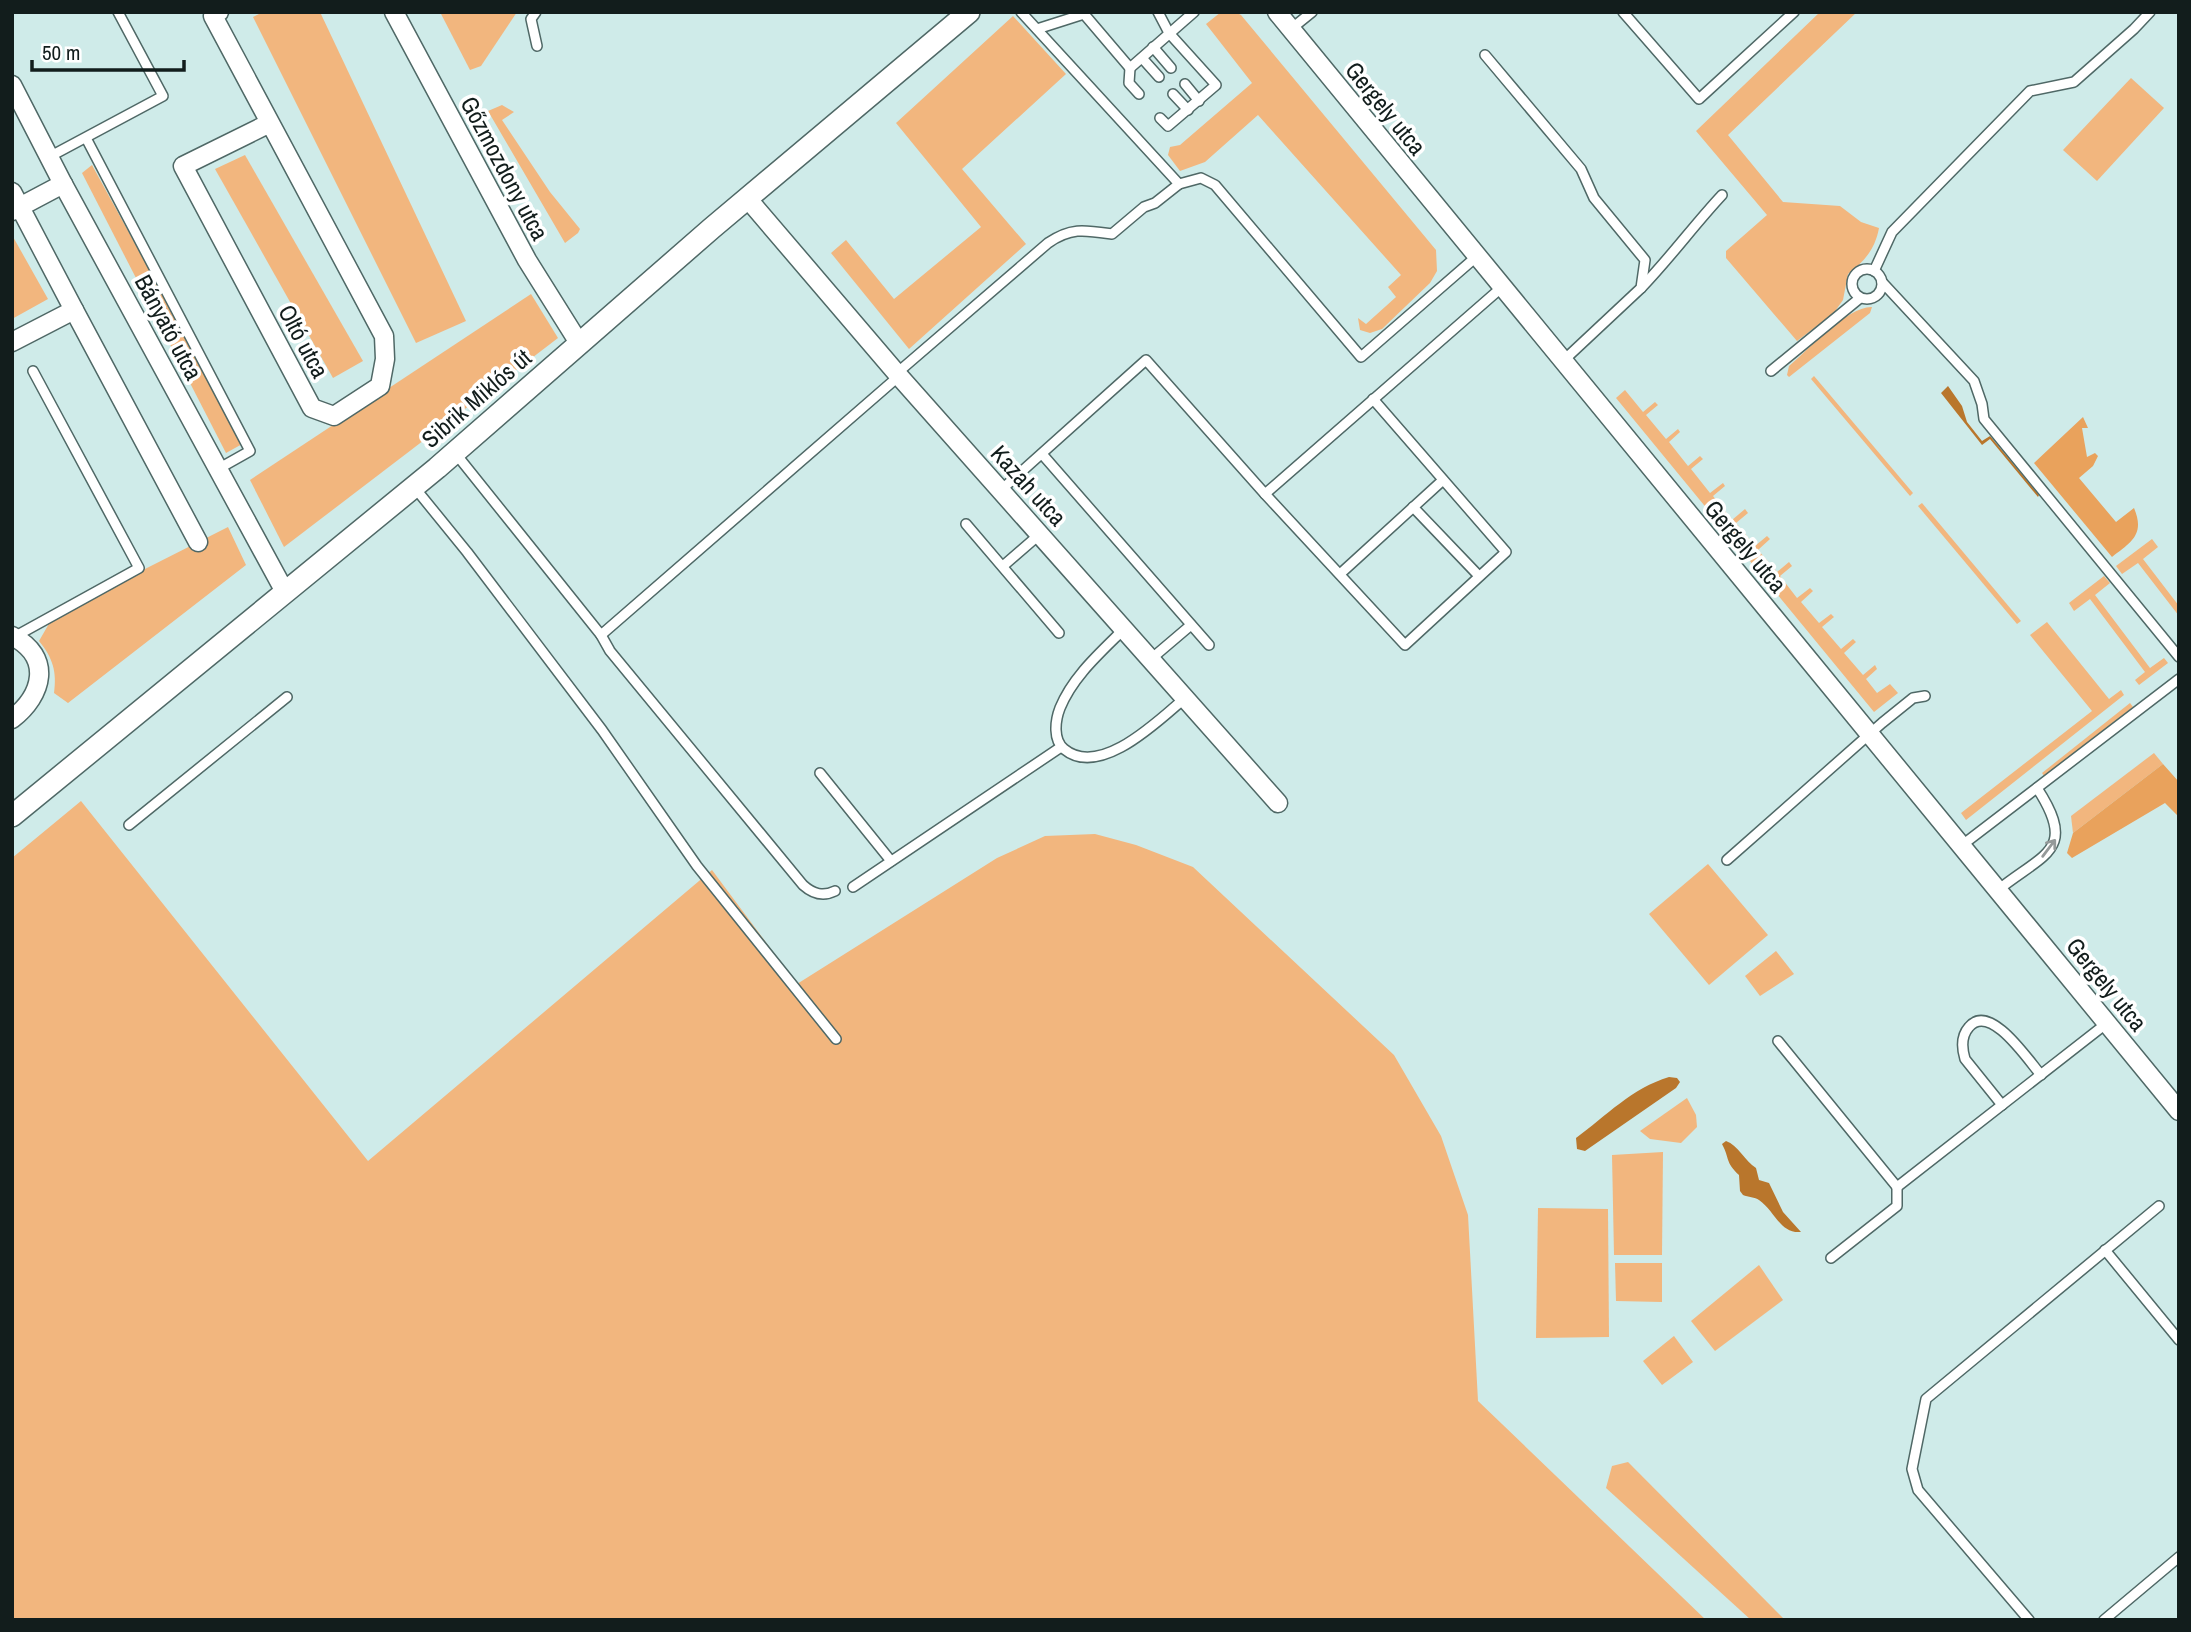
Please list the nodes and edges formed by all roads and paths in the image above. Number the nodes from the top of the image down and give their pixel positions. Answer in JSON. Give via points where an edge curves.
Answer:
{"nodes":[{"id":1,"x":118,"y":12,"type":"edge"},
{"id":2,"x":394,"y":12,"type":"edge"},
{"id":3,"x":536,"y":12,"type":"edge"},
{"id":4,"x":969,"y":12,"type":"edge"},
{"id":5,"x":1021,"y":12,"type":"edge"},
{"id":6,"x":1158,"y":12,"type":"edge"},
{"id":7,"x":1194,"y":12,"type":"edge"},
{"id":8,"x":1276,"y":12,"type":"edge"},
{"id":9,"x":1312,"y":12,"type":"edge"},
{"id":10,"x":1623,"y":12,"type":"edge"},
{"id":11,"x":1794,"y":12,"type":"edge"},
{"id":12,"x":2150,"y":12,"type":"edge"},
{"id":13,"x":215,"y":13,"type":"edge"},
{"id":14,"x":1085,"y":13,"type":"edge"},
{"id":15,"x":1037,"y":29,"type":"junction"},
{"id":16,"x":1291,"y":29,"type":"junction"},
{"id":17,"x":1169,"y":33,"type":"junction"},
{"id":18,"x":537,"y":46,"type":"dead end"},
{"id":19,"x":1153,"y":47,"type":"junction"},
{"id":20,"x":1485,"y":55,"type":"dead end"},
{"id":21,"x":1142,"y":58,"type":"junction"},
{"id":22,"x":1130,"y":68,"type":"junction"},
{"id":23,"x":1171,"y":68,"type":"dead end"},
{"id":24,"x":1159,"y":77,"type":"dead end"},
{"id":25,"x":1185,"y":84,"type":"dead end"},
{"id":26,"x":12,"y":85,"type":"edge"},
{"id":27,"x":1139,"y":94,"type":"dead end"},
{"id":28,"x":1173,"y":94,"type":"dead end"},
{"id":29,"x":1199,"y":101,"type":"junction"},
{"id":30,"x":1188,"y":110,"type":"junction"},
{"id":31,"x":1160,"y":118,"type":"dead end"},
{"id":32,"x":270,"y":123,"type":"junction"},
{"id":33,"x":86,"y":138,"type":"junction"},
{"id":34,"x":49,"y":158,"type":"junction"},
{"id":35,"x":63,"y":184,"type":"junction"},
{"id":36,"x":1179,"y":184,"type":"junction"},
{"id":37,"x":1722,"y":195,"type":"dead end"},
{"id":38,"x":747,"y":198,"type":"junction"},
{"id":39,"x":15,"y":203,"type":"edge"},
{"id":40,"x":1476,"y":257,"type":"junction"},
{"id":41,"x":1874,"y":271,"type":"junction"},
{"id":42,"x":1882,"y":282,"type":"junction"},
{"id":43,"x":1501,"y":288,"type":"junction"},
{"id":44,"x":1641,"y":288,"type":"junction"},
{"id":45,"x":1860,"y":298,"type":"junction"},
{"id":46,"x":74,"y":310,"type":"junction"},
{"id":47,"x":12,"y":342,"type":"edge"},
{"id":48,"x":579,"y":343,"type":"junction"},
{"id":49,"x":1562,"y":362,"type":"junction"},
{"id":50,"x":1771,"y":371,"type":"dead end"},
{"id":51,"x":33,"y":372,"type":"dead end"},
{"id":52,"x":898,"y":374,"type":"junction"},
{"id":53,"x":1373,"y":399,"type":"junction"},
{"id":54,"x":455,"y":452,"type":"junction"},
{"id":55,"x":1042,"y":454,"type":"junction"},
{"id":56,"x":218,"y":469,"type":"junction"},
{"id":57,"x":1443,"y":480,"type":"junction"},
{"id":58,"x":414,"y":487,"type":"junction"},
{"id":59,"x":1001,"y":490,"type":"junction"},
{"id":60,"x":1265,"y":494,"type":"junction"},
{"id":61,"x":1413,"y":507,"type":"junction"},
{"id":62,"x":966,"y":524,"type":"dead end"},
{"id":63,"x":1040,"y":534,"type":"junction"},
{"id":64,"x":198,"y":542,"type":"dead end"},
{"id":65,"x":1003,"y":566,"type":"junction"},
{"id":66,"x":1340,"y":574,"type":"junction"},
{"id":67,"x":1479,"y":576,"type":"junction"},
{"id":68,"x":285,"y":592,"type":"junction"},
{"id":69,"x":1191,"y":625,"type":"junction"},
{"id":70,"x":1125,"y":628,"type":"junction"},
{"id":71,"x":1059,"y":633,"type":"dead end"},
{"id":72,"x":601,"y":635,"type":"junction"},
{"id":73,"x":13,"y":637,"type":"edge"},
{"id":74,"x":1209,"y":645,"type":"dead end"},
{"id":75,"x":2179,"y":657,"type":"edge"},
{"id":76,"x":1152,"y":659,"type":"junction"},
{"id":77,"x":2179,"y":679,"type":"edge"},
{"id":78,"x":1925,"y":696,"type":"dead end"},
{"id":79,"x":287,"y":697,"type":"dead end"},
{"id":80,"x":1185,"y":698,"type":"junction"},
{"id":81,"x":12,"y":719,"type":"edge"},
{"id":82,"x":1870,"y":733,"type":"junction"},
{"id":83,"x":1061,"y":747,"type":"junction"},
{"id":84,"x":820,"y":773,"type":"dead end"},
{"id":85,"x":2037,"y":789,"type":"junction"},
{"id":86,"x":1278,"y":803,"type":"dead end"},
{"id":87,"x":12,"y":816,"type":"edge"},
{"id":88,"x":129,"y":825,"type":"dead end"},
{"id":89,"x":1961,"y":846,"type":"junction"},
{"id":90,"x":1727,"y":860,"type":"dead end"},
{"id":91,"x":891,"y":861,"type":"junction"},
{"id":92,"x":853,"y":887,"type":"dead end"},
{"id":93,"x":1998,"y":890,"type":"junction"},
{"id":94,"x":835,"y":891,"type":"dead end"},
{"id":95,"x":2106,"y":1023,"type":"junction"},
{"id":96,"x":836,"y":1039,"type":"dead end"},
{"id":97,"x":1778,"y":1041,"type":"dead end"},
{"id":98,"x":2041,"y":1074,"type":"junction"},
{"id":99,"x":2002,"y":1105,"type":"junction"},
{"id":100,"x":2179,"y":1111,"type":"edge"},
{"id":101,"x":1897,"y":1187,"type":"junction"},
{"id":102,"x":2159,"y":1206,"type":"dead end"},
{"id":103,"x":2105,"y":1250,"type":"junction"},
{"id":104,"x":1831,"y":1258,"type":"dead end"},
{"id":105,"x":2179,"y":1340,"type":"edge"},
{"id":106,"x":2179,"y":1558,"type":"edge"},
{"id":107,"x":2029,"y":1620,"type":"edge"},
{"id":108,"x":2105,"y":1620,"type":"edge"}],
"edges":[{"from":1,"to":33,"type":"lane","via":[[163,96]]},
{"from":2,"to":48,"type":"street","name":"Gőzmozdony utca","via":[[527,260]]},
{"from":3,"to":18,"type":"lane","via":[[531,19]]},
{"from":4,"to":38,"type":"street","name":"Sibrik Miklós út"},
{"from":5,"to":15,"type":"lane"},
{"from":6,"to":17,"type":"lane"},
{"from":7,"to":17,"type":"lane"},
{"from":8,"to":16,"type":"street","name":"Gergely utca"},
{"from":9,"to":16,"type":"lane"},
{"from":10,"to":11,"type":"lane","via":[[1699,99]]},
{"from":12,"to":41,"type":"lane","via":[[2074,82],[2030,91],[1892,232]]},
{"from":13,"to":32,"type":"street","name":"Oltó utca"},
{"from":14,"to":15,"type":"lane"},
{"from":14,"to":22,"type":"lane"},
{"from":15,"to":36,"type":"lane"},
{"from":16,"to":40,"type":"street","name":"Gergely utca"},
{"from":17,"to":19,"type":"lane"},
{"from":17,"to":29,"type":"lane","via":[[1216,85]]},
{"from":19,"to":21,"type":"lane"},
{"from":19,"to":23,"type":"lane"},
{"from":20,"to":44,"type":"lane","via":[[1581,169],[1594,198],[1645,260]]},
{"from":21,"to":22,"type":"lane"},
{"from":21,"to":24,"type":"lane"},
{"from":22,"to":27,"type":"lane","via":[[1129,83]]},
{"from":25,"to":29,"type":"lane"},
{"from":26,"to":34,"type":"street","name":"Bányató utca"},
{"from":28,"to":30,"type":"lane"},
{"from":29,"to":30,"type":"lane"},
{"from":30,"to":31,"type":"lane","via":[[1168,126]]},
{"from":32,"to":32,"type":"street","name":"Oltó utca","via":[[384,336],[380,386],[334,416],[312,408],[183,166]]},
{"from":33,"to":34,"type":"lane"},
{"from":33,"to":56,"type":"lane","via":[[250,451]]},
{"from":34,"to":35,"type":"street","name":"Bányató utca"},
{"from":35,"to":39,"type":"street"},
{"from":35,"to":56,"type":"street","name":"Bányató utca"},
{"from":36,"to":40,"type":"lane","via":[[1202,178],[1214,185],[1362,357]]},
{"from":36,"to":52,"type":"lane","via":[[1155,203],[1143,206],[1112,234],[1068,231],[1048,243]]},
{"from":37,"to":44,"type":"lane"},
{"from":38,"to":48,"type":"street","name":"Sibrik Miklós út"},
{"from":38,"to":52,"type":"street","name":"Kazah utca"},
{"from":39,"to":46,"type":"street"},
{"from":40,"to":43,"type":"street","name":"Gergely utca"},
{"from":41,"to":42,"type":"lane"},
{"from":41,"to":45,"type":"lane","via":[[1864,269],[1855,275],[1853,290]]},
{"from":42,"to":45,"type":"lane","via":[[1874,298]]},
{"from":42,"to":75,"type":"lane","via":[[1974,381],[1984,419]]},
{"from":43,"to":49,"type":"street","name":"Gergely utca"},
{"from":43,"to":53,"type":"lane"},
{"from":44,"to":49,"type":"lane"},
{"from":45,"to":50,"type":"lane"},
{"from":46,"to":47,"type":"street"},
{"from":46,"to":64,"type":"street"},
{"from":48,"to":54,"type":"street","name":"Sibrik Miklós út"},
{"from":49,"to":82,"type":"street","name":"Gergely utca"},
{"from":51,"to":73,"type":"lane","via":[[139,568]]},
{"from":52,"to":59,"type":"street","name":"Kazah utca"},
{"from":52,"to":72,"type":"lane"},
{"from":53,"to":57,"type":"lane"},
{"from":53,"to":60,"type":"lane"},
{"from":54,"to":58,"type":"street","name":"Sibrik Miklós út"},
{"from":54,"to":72,"type":"lane"},
{"from":55,"to":59,"type":"lane"},
{"from":55,"to":60,"type":"lane","via":[[1146,360]]},
{"from":55,"to":69,"type":"lane"},
{"from":56,"to":68,"type":"street","name":"Bányató utca"},
{"from":57,"to":61,"type":"lane"},
{"from":57,"to":67,"type":"lane","via":[[1507,552]]},
{"from":58,"to":68,"type":"street","name":"Sibrik Miklós út"},
{"from":58,"to":96,"type":"lane","via":[[601,730],[697,866]]},
{"from":59,"to":63,"type":"street","name":"Kazah utca"},
{"from":60,"to":66,"type":"lane"},
{"from":61,"to":66,"type":"lane"},
{"from":61,"to":67,"type":"lane"},
{"from":62,"to":65,"type":"lane"},
{"from":63,"to":65,"type":"lane"},
{"from":63,"to":70,"type":"street","name":"Kazah utca"},
{"from":65,"to":71,"type":"lane"},
{"from":66,"to":67,"type":"lane","via":[[1405,645]]},
{"from":68,"to":87,"type":"street","name":"Sibrik Miklós út"},
{"from":69,"to":74,"type":"lane"},
{"from":69,"to":76,"type":"lane"},
{"from":70,"to":76,"type":"street","name":"Kazah utca"},
{"from":70,"to":83,"type":"lane","via":[[1066,696],[1057,720]]},
{"from":72,"to":94,"type":"lane","via":[[803,885],[822,895]]},
{"from":73,"to":81,"type":"street","via":[[33,653],[39,683],[34,697]]},
{"from":76,"to":80,"type":"street","name":"Kazah utca"},
{"from":77,"to":85,"type":"lane"},
{"from":78,"to":82,"type":"lane","via":[[1913,698]]},
{"from":79,"to":88,"type":"lane"},
{"from":80,"to":83,"type":"lane","via":[[1117,750],[1088,757]]},
{"from":80,"to":86,"type":"street","name":"Kazah utca"},
{"from":82,"to":89,"type":"street","name":"Gergely utca"},
{"from":82,"to":90,"type":"lane"},
{"from":83,"to":91,"type":"lane"},
{"from":84,"to":91,"type":"lane"},
{"from":85,"to":89,"type":"lane"},
{"from":93,"to":85,"type":"lane","one_way":true,"via":[[2047,854],[2057,839],[2055,821]]},
{"from":89,"to":93,"type":"street","name":"Gergely utca"},
{"from":91,"to":92,"type":"lane"},
{"from":93,"to":95,"type":"street","name":"Gergely utca"},
{"from":95,"to":98,"type":"lane"},
{"from":95,"to":100,"type":"street","name":"Gergely utca"},
{"from":97,"to":101,"type":"lane"},
{"from":98,"to":99,"type":"lane"},
{"from":98,"to":99,"type":"lane","via":[[1997,1025],[1987,1021],[1968,1027],[1962,1050],[1965,1059]]},
{"from":99,"to":101,"type":"lane"},
{"from":101,"to":104,"type":"lane","via":[[1898,1206]]},
{"from":102,"to":103,"type":"lane"},
{"from":103,"to":105,"type":"lane"},
{"from":103,"to":107,"type":"lane","via":[[1926,1399],[1912,1469],[1918,1490]]},
{"from":106,"to":108,"type":"lane"}]}
